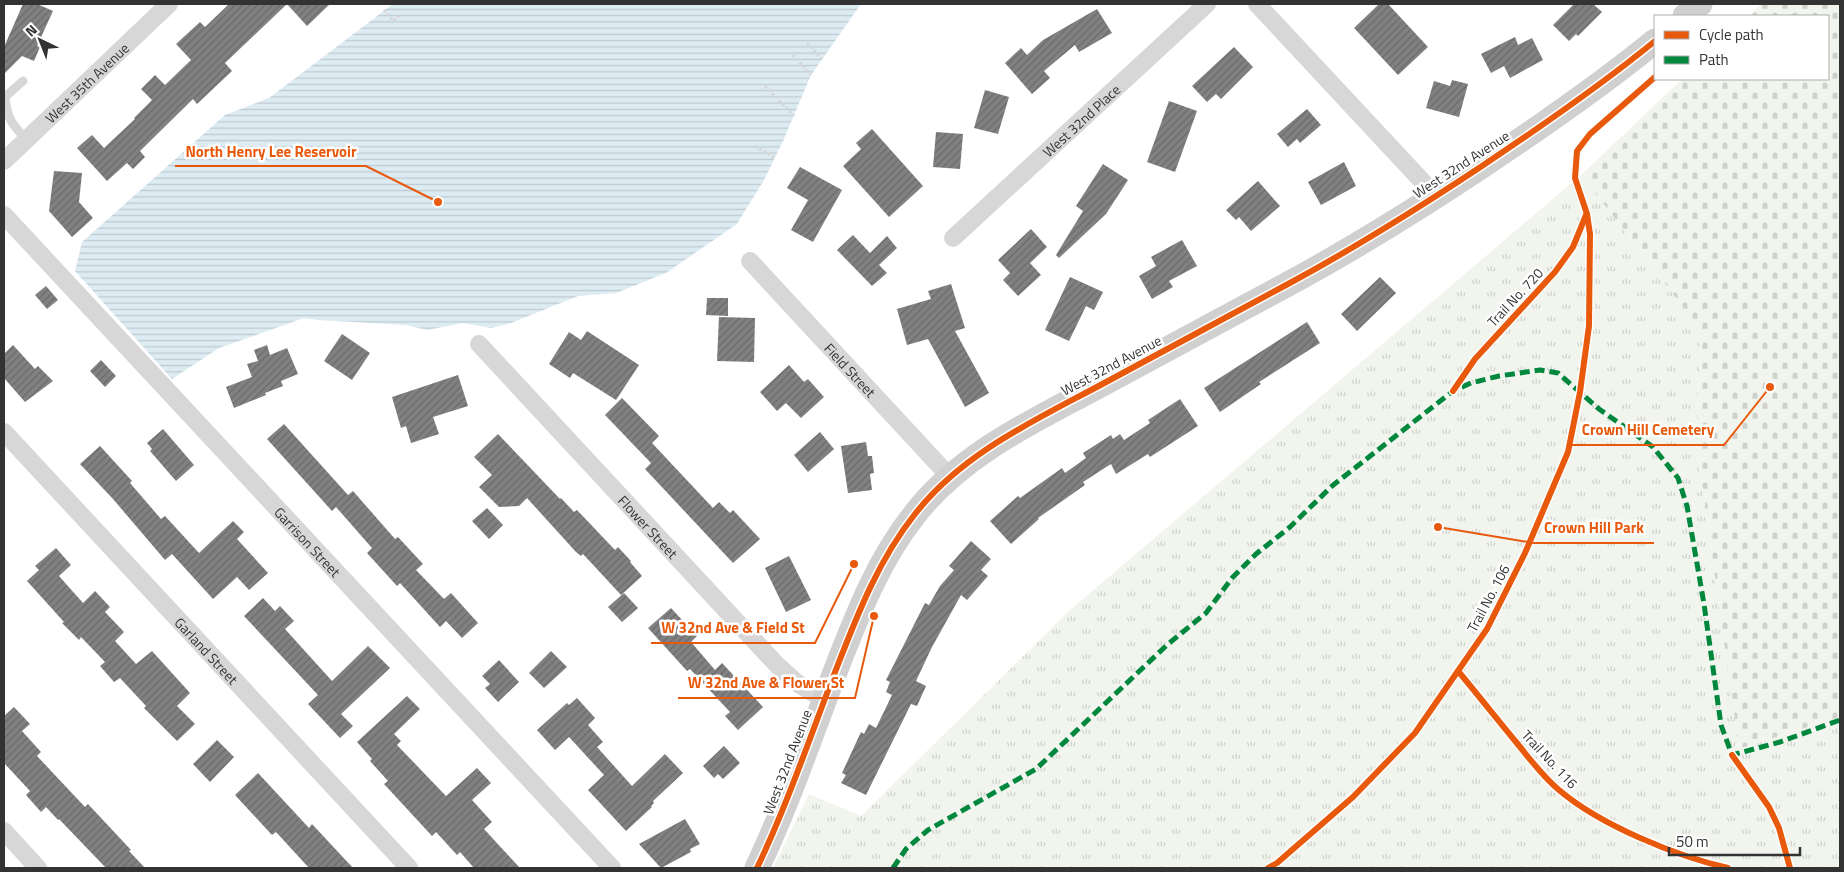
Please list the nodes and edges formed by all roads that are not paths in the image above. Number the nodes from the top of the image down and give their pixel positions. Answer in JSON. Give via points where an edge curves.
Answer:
{"nodes":[{"id":1,"x":169,"y":4,"type":"edge"},
{"id":2,"x":1208,"y":4,"type":"edge"},
{"id":3,"x":1257,"y":4,"type":"edge"},
{"id":4,"x":1700,"y":4,"type":"edge"},
{"id":5,"x":1686,"y":15,"type":"edge"},
{"id":6,"x":1654,"y":42,"type":"edge"},
{"id":7,"x":22,"y":81,"type":"dead end"},
{"id":8,"x":26,"y":140,"type":"junction"},
{"id":9,"x":4,"y":161,"type":"edge"},
{"id":10,"x":1436,"y":196,"type":"junction"},
{"id":11,"x":4,"y":215,"type":"edge"},
{"id":12,"x":953,"y":238,"type":"dead end"},
{"id":13,"x":750,"y":261,"type":"dead end"},
{"id":14,"x":479,"y":344,"type":"dead end"},
{"id":15,"x":4,"y":432,"type":"edge"},
{"id":16,"x":950,"y":477,"type":"junction"},
{"id":17,"x":825,"y":700,"type":"junction"},
{"id":18,"x":4,"y":831,"type":"edge"},
{"id":19,"x":38,"y":868,"type":"edge"},
{"id":20,"x":410,"y":868,"type":"edge"},
{"id":21,"x":612,"y":868,"type":"edge"},
{"id":22,"x":756,"y":868,"type":"edge"}],
"edges":[{"from":1,"to":8,"type":"street","name":"West 35th Avenue"},
{"from":2,"to":12,"type":"street","name":"West 32nd Place"},
{"from":3,"to":10,"type":"street"},
{"from":4,"to":5,"type":"street"},
{"from":6,"to":10,"type":"street","name":"West 32nd Avenue","via":[[1562,112]]},
{"from":7,"to":8,"type":"lane","via":[[5,97],[6,113]]},
{"from":8,"to":9,"type":"street","name":"West 35th Avenue"},
{"from":10,"to":16,"type":"street","name":"West 32nd Avenue","via":[[1293,281],[1024,426]]},
{"from":11,"to":21,"type":"street","name":"Garrison Street"},
{"from":13,"to":16,"type":"street","name":"Field Street"},
{"from":14,"to":17,"type":"street","name":"Flower Street","via":[[778,666],[803,688]]},
{"from":15,"to":20,"type":"street","name":"Garland Street"},
{"from":16,"to":17,"type":"street","name":"West 32nd Avenue","via":[[915,514],[889,550],[856,617]]},
{"from":17,"to":22,"type":"street","name":"West 32nd Avenue","via":[[780,817]]},
{"from":18,"to":19,"type":"street"}]}
